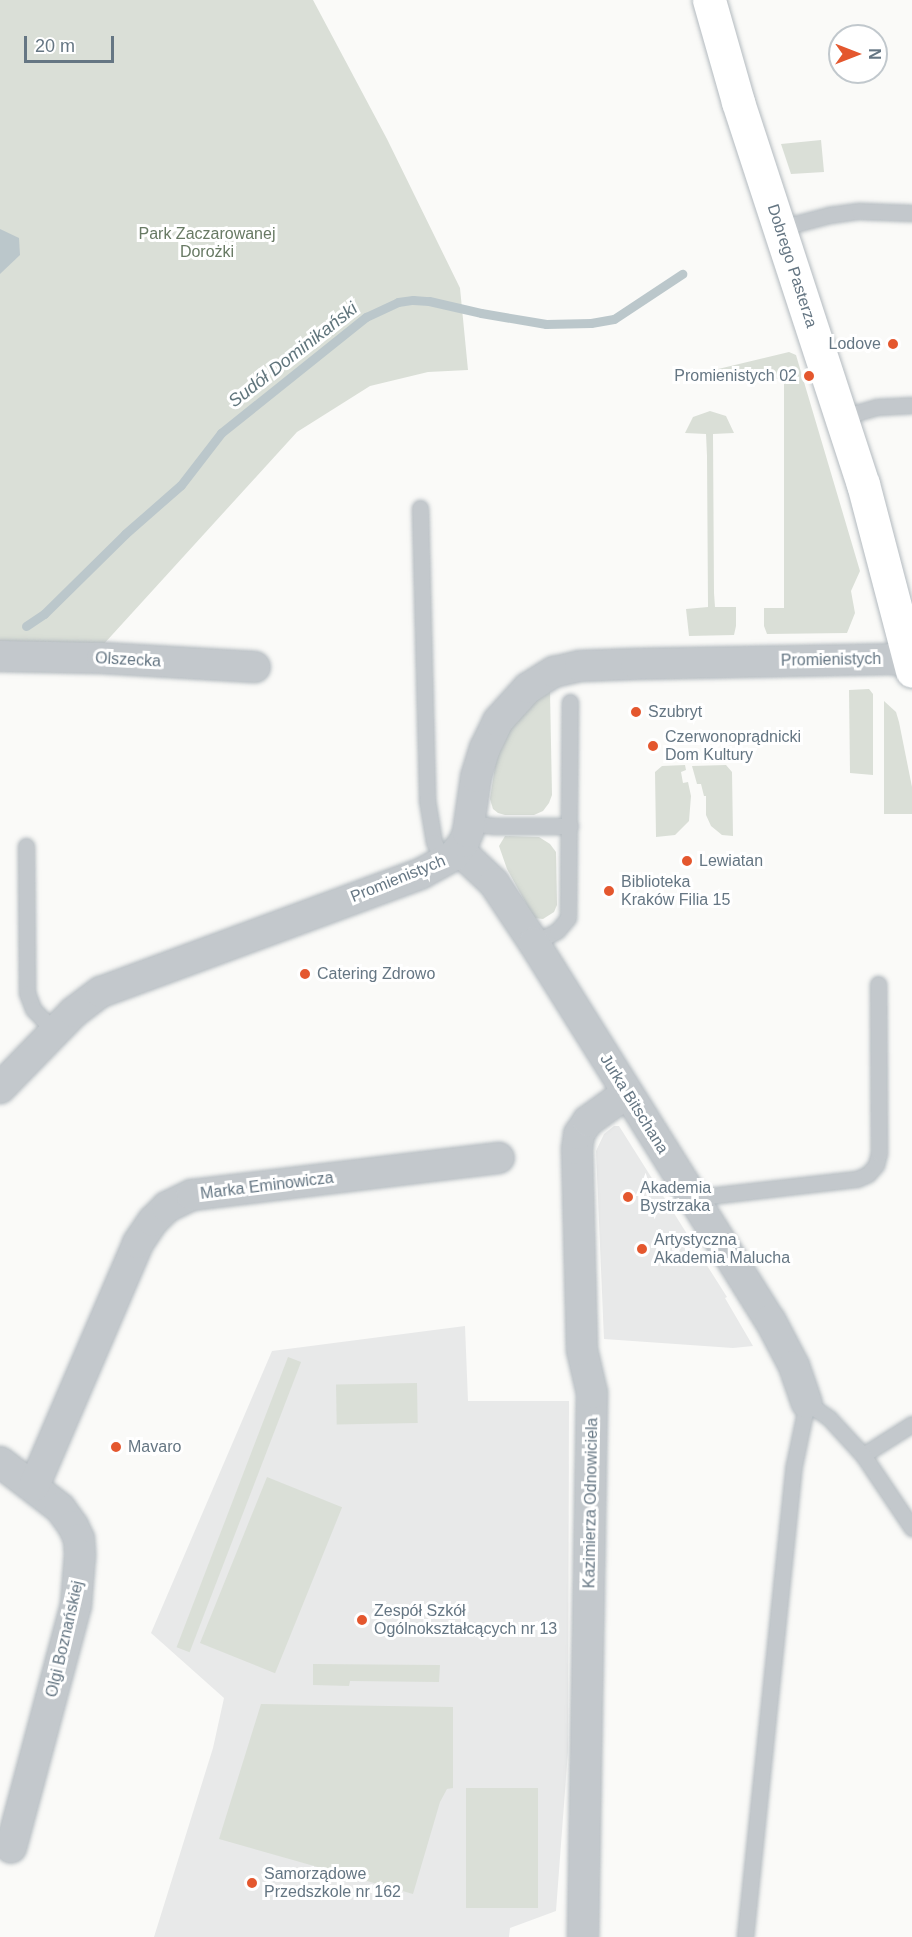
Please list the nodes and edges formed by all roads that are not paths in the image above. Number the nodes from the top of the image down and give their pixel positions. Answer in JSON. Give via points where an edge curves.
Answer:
{"nodes":[{"id":1,"x":709,"y":0,"type":"edge"},
{"id":2,"x":912,"y":213,"type":"edge"},
{"id":3,"x":780,"y":228,"type":"junction"},
{"id":4,"x":912,"y":405,"type":"edge"},
{"id":5,"x":842,"y":417,"type":"junction"},
{"id":6,"x":420,"y":508,"type":"dead end"},
{"id":7,"x":0,"y":656,"type":"edge"},
{"id":8,"x":911,"y":665,"type":"edge"},
{"id":9,"x":255,"y":667,"type":"dead end"},
{"id":10,"x":570,"y":702,"type":"dead end"},
{"id":11,"x":570,"y":826,"type":"junction"},
{"id":12,"x":458,"y":845,"type":"junction"},
{"id":13,"x":26,"y":846,"type":"dead end"},
{"id":14,"x":534,"y":943,"type":"junction"},
{"id":15,"x":878,"y":984,"type":"dead end"},
{"id":16,"x":54,"y":1031,"type":"junction"},
{"id":17,"x":0,"y":1088,"type":"edge"},
{"id":18,"x":627,"y":1093,"type":"junction"},
{"id":19,"x":499,"y":1158,"type":"dead end"},
{"id":20,"x":692,"y":1198,"type":"junction"},
{"id":21,"x":807,"y":1403,"type":"junction"},
{"id":22,"x":912,"y":1424,"type":"edge"},
{"id":23,"x":863,"y":1455,"type":"junction"},
{"id":24,"x":0,"y":1462,"type":"edge"},
{"id":25,"x":34,"y":1486,"type":"junction"},
{"id":26,"x":912,"y":1528,"type":"edge"},
{"id":27,"x":11,"y":1847,"type":"dead end"},
{"id":28,"x":583,"y":1937,"type":"edge"},
{"id":29,"x":745,"y":1937,"type":"edge"}],
"edges":[{"from":1,"to":3,"type":"street","name":"Dobrego Pasterza"},
{"from":2,"to":3,"type":"lane","via":[[829,215]]},
{"from":3,"to":5,"type":"street","name":"Dobrego Pasterza"},
{"from":4,"to":5,"type":"lane","via":[[876,407]]},
{"from":5,"to":8,"type":"street","name":"Dobrego Pasterza"},
{"from":6,"to":12,"type":"lane","via":[[427,800],[434,842]]},
{"from":7,"to":9,"type":"street","name":"Olszecka"},
{"from":8,"to":12,"type":"street","name":"Promienistych","via":[[890,659],[562,669],[528,688],[498,721],[485,748]]},
{"from":10,"to":11,"type":"lane"},
{"from":11,"to":12,"type":"lane","via":[[493,826]]},
{"from":11,"to":14,"type":"lane","via":[[568,918],[557,931]]},
{"from":12,"to":14,"type":"street","name":"Jurka Bitschana","via":[[494,883]]},
{"from":12,"to":16,"type":"street","name":"Promienistych","via":[[422,873],[115,985],[88,1001]]},
{"from":13,"to":16,"type":"lane","via":[[27,993],[33,1009]]},
{"from":14,"to":18,"type":"street","name":"Jurka Bitschana"},
{"from":15,"to":20,"type":"lane","via":[[876,1165],[857,1179]]},
{"from":16,"to":17,"type":"street","name":"Promienistych"},
{"from":18,"to":20,"type":"street","name":"Jurka Bitschana"},
{"from":18,"to":28,"type":"street","name":"Kazimierza Odnowiciela","via":[[588,1120],[579,1134],[577,1149],[582,1350],[592,1393]]},
{"from":19,"to":25,"type":"street","name":"Marka Eminowicza","via":[[192,1196],[167,1207],[138,1243]]},
{"from":20,"to":21,"type":"street","name":"Jurka Bitschana","via":[[770,1320],[794,1366]]},
{"from":21,"to":23,"type":"lane","via":[[829,1418]]},
{"from":21,"to":29,"type":"lane","via":[[794,1465]]},
{"from":22,"to":23,"type":"lane"},
{"from":23,"to":26,"type":"lane"},
{"from":24,"to":25,"type":"street","name":"Olgi Boznańskiej"},
{"from":25,"to":27,"type":"street","name":"Olgi Boznańskiej","via":[[60,1508],[73,1526],[79,1539],[80,1581],[65,1652]]}]}
